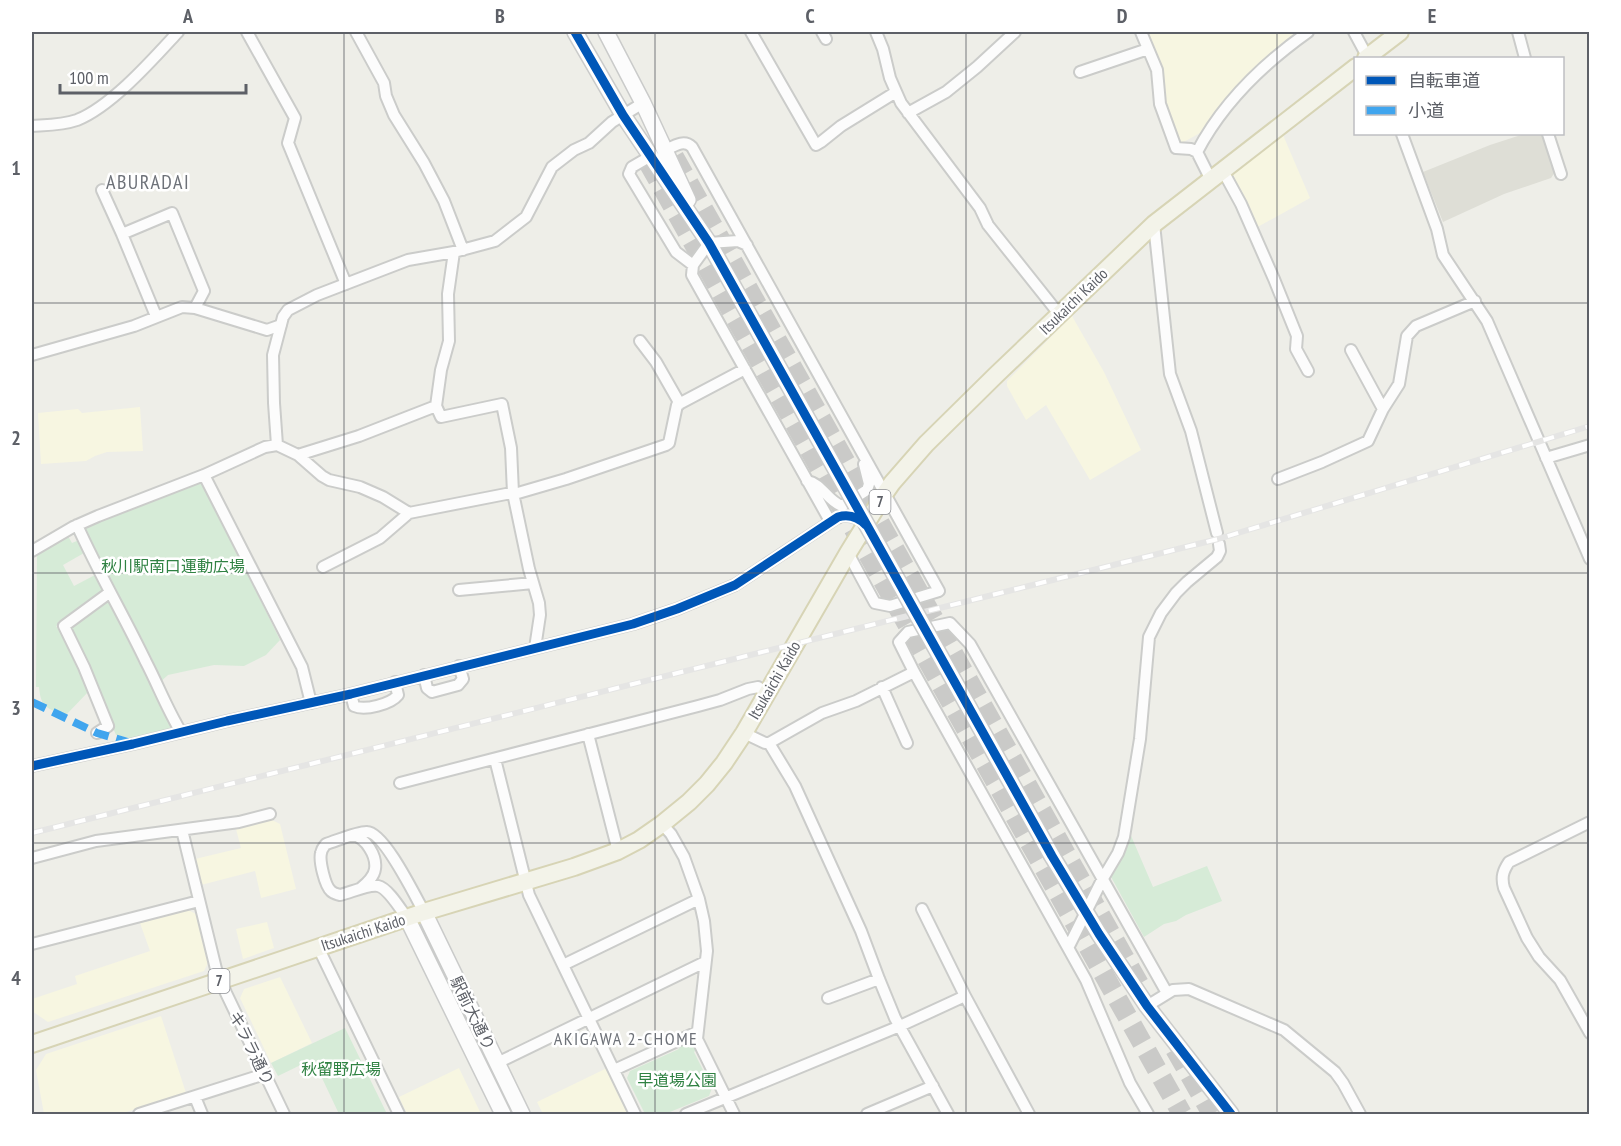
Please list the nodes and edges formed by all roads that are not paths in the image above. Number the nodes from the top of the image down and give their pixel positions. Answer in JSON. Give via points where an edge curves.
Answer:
{"nodes":[{"id":1,"x":178,"y":32,"type":"edge"},
{"id":2,"x":247,"y":32,"type":"edge"},
{"id":3,"x":356,"y":32,"type":"edge"},
{"id":4,"x":575,"y":32,"type":"edge"},
{"id":5,"x":606,"y":32,"type":"edge"},
{"id":6,"x":751,"y":32,"type":"edge"},
{"id":7,"x":876,"y":32,"type":"edge"},
{"id":8,"x":1015,"y":32,"type":"edge"},
{"id":9,"x":1141,"y":32,"type":"edge"},
{"id":10,"x":1308,"y":32,"type":"edge"},
{"id":11,"x":1354,"y":32,"type":"edge"},
{"id":12,"x":1400,"y":32,"type":"edge"},
{"id":13,"x":1518,"y":32,"type":"edge"},
{"id":14,"x":1148,"y":49,"type":"junction"},
{"id":15,"x":1363,"y":57,"type":"edge"},
{"id":16,"x":1368,"y":57,"type":"edge"},
{"id":17,"x":1525,"y":57,"type":"edge"},
{"id":18,"x":1354,"y":68,"type":"edge"},
{"id":19,"x":1080,"y":72,"type":"dead end"},
{"id":20,"x":896,"y":92,"type":"junction"},
{"id":21,"x":643,"y":103,"type":"junction"},
{"id":22,"x":908,"y":113,"type":"junction"},
{"id":23,"x":623,"y":115,"type":"junction"},
{"id":24,"x":32,"y":126,"type":"edge"},
{"id":25,"x":1402,"y":135,"type":"edge"},
{"id":26,"x":1548,"y":135,"type":"edge"},
{"id":27,"x":666,"y":150,"type":"junction"},
{"id":28,"x":1197,"y":152,"type":"junction"},
{"id":29,"x":651,"y":156,"type":"junction"},
{"id":30,"x":1562,"y":174,"type":"dead end"},
{"id":31,"x":1217,"y":176,"type":"junction"},
{"id":32,"x":102,"y":190,"type":"dead end"},
{"id":33,"x":1154,"y":224,"type":"junction"},
{"id":34,"x":122,"y":234,"type":"junction"},
{"id":35,"x":709,"y":243,"type":"junction"},
{"id":36,"x":747,"y":246,"type":"junction"},
{"id":37,"x":458,"y":251,"type":"junction"},
{"id":38,"x":693,"y":265,"type":"junction"},
{"id":39,"x":346,"y":284,"type":"junction"},
{"id":40,"x":1475,"y":302,"type":"junction"},
{"id":41,"x":195,"y":308,"type":"junction"},
{"id":42,"x":1059,"y":314,"type":"junction"},
{"id":43,"x":156,"y":316,"type":"junction"},
{"id":44,"x":281,"y":325,"type":"junction"},
{"id":45,"x":639,"y":342,"type":"dead end"},
{"id":46,"x":1351,"y":350,"type":"dead end"},
{"id":47,"x":32,"y":355,"type":"edge"},
{"id":48,"x":745,"y":369,"type":"junction"},
{"id":49,"x":1308,"y":371,"type":"dead end"},
{"id":50,"x":680,"y":404,"type":"junction"},
{"id":51,"x":436,"y":406,"type":"junction"},
{"id":52,"x":1383,"y":409,"type":"junction"},
{"id":53,"x":277,"y":445,"type":"junction"},
{"id":54,"x":1590,"y":445,"type":"edge"},
{"id":55,"x":861,"y":449,"type":"junction"},
{"id":56,"x":298,"y":455,"type":"junction"},
{"id":57,"x":1546,"y":458,"type":"junction"},
{"id":58,"x":204,"y":475,"type":"junction"},
{"id":59,"x":1278,"y":479,"type":"dead end"},
{"id":60,"x":807,"y":481,"type":"junction"},
{"id":61,"x":513,"y":493,"type":"junction"},
{"id":62,"x":885,"y":494,"type":"junction"},
{"id":63,"x":409,"y":513,"type":"junction"},
{"id":64,"x":830,"y":521,"type":"junction"},
{"id":65,"x":77,"y":525,"type":"junction"},
{"id":66,"x":866,"y":525,"type":"junction"},
{"id":67,"x":32,"y":551,"type":"edge"},
{"id":68,"x":848,"y":553,"type":"junction"},
{"id":69,"x":1590,"y":559,"type":"edge"},
{"id":70,"x":323,"y":567,"type":"dead end"},
{"id":71,"x":533,"y":583,"type":"junction"},
{"id":72,"x":459,"y":590,"type":"dead end"},
{"id":73,"x":109,"y":593,"type":"junction"},
{"id":74,"x":535,"y":648,"type":"junction"},
{"id":75,"x":459,"y":666,"type":"junction"},
{"id":76,"x":914,"y":672,"type":"junction"},
{"id":77,"x":423,"y":675,"type":"junction"},
{"id":78,"x":395,"y":682,"type":"junction"},
{"id":79,"x":882,"y":687,"type":"junction"},
{"id":80,"x":767,"y":693,"type":"junction"},
{"id":81,"x":351,"y":694,"type":"junction"},
{"id":82,"x":312,"y":703,"type":"junction"},
{"id":83,"x":181,"y":732,"type":"junction"},
{"id":84,"x":97,"y":733,"type":"dead end"},
{"id":85,"x":744,"y":733,"type":"junction"},
{"id":86,"x":588,"y":734,"type":"junction"},
{"id":87,"x":769,"y":743,"type":"junction"},
{"id":88,"x":908,"y":743,"type":"dead end"},
{"id":89,"x":495,"y":759,"type":"junction"},
{"id":90,"x":32,"y":766,"type":"edge"},
{"id":91,"x":400,"y":783,"type":"dead end"},
{"id":92,"x":270,"y":814,"type":"dead end"},
{"id":93,"x":1590,"y":822,"type":"edge"},
{"id":94,"x":662,"y":824,"type":"junction"},
{"id":95,"x":182,"y":830,"type":"junction"},
{"id":96,"x":353,"y":836,"type":"junction"},
{"id":97,"x":618,"y":850,"type":"junction"},
{"id":98,"x":32,"y":858,"type":"edge"},
{"id":99,"x":1102,"y":880,"type":"junction"},
{"id":100,"x":526,"y":881,"type":"junction"},
{"id":101,"x":360,"y":889,"type":"junction"},
{"id":102,"x":699,"y":899,"type":"junction"},
{"id":103,"x":199,"y":901,"type":"junction"},
{"id":104,"x":922,"y":909,"type":"dead end"},
{"id":105,"x":424,"y":912,"type":"junction"},
{"id":106,"x":1085,"y":913,"type":"junction"},
{"id":107,"x":407,"y":918,"type":"junction"},
{"id":108,"x":32,"y":944,"type":"edge"},
{"id":109,"x":318,"y":947,"type":"junction"},
{"id":110,"x":1068,"y":948,"type":"junction"},
{"id":111,"x":705,"y":962,"type":"junction"},
{"id":112,"x":563,"y":964,"type":"junction"},
{"id":113,"x":879,"y":979,"type":"junction"},
{"id":114,"x":220,"y":980,"type":"junction"},
{"id":115,"x":1167,"y":993,"type":"junction"},
{"id":116,"x":965,"y":996,"type":"junction"},
{"id":117,"x":828,"y":998,"type":"dead end"},
{"id":118,"x":1147,"y":1006,"type":"junction"},
{"id":119,"x":589,"y":1018,"type":"junction"},
{"id":120,"x":900,"y":1026,"type":"junction"},
{"id":121,"x":698,"y":1032,"type":"junction"},
{"id":122,"x":1590,"y":1033,"type":"edge"},
{"id":123,"x":32,"y":1044,"type":"edge"},
{"id":124,"x":497,"y":1063,"type":"junction"},
{"id":125,"x":614,"y":1070,"type":"junction"},
{"id":126,"x":264,"y":1074,"type":"junction"},
{"id":127,"x":933,"y":1086,"type":"junction"},
{"id":128,"x":195,"y":1097,"type":"junction"},
{"id":129,"x":726,"y":1098,"type":"junction"},
{"id":130,"x":139,"y":1114,"type":"edge"},
{"id":131,"x":202,"y":1114,"type":"edge"},
{"id":132,"x":284,"y":1114,"type":"edge"},
{"id":133,"x":399,"y":1114,"type":"edge"},
{"id":134,"x":503,"y":1114,"type":"edge"},
{"id":135,"x":522,"y":1114,"type":"edge"},
{"id":136,"x":635,"y":1114,"type":"edge"},
{"id":137,"x":686,"y":1114,"type":"edge"},
{"id":138,"x":734,"y":1114,"type":"edge"},
{"id":139,"x":867,"y":1114,"type":"edge"},
{"id":140,"x":948,"y":1114,"type":"edge"},
{"id":141,"x":1029,"y":1114,"type":"edge"},
{"id":142,"x":1148,"y":1114,"type":"edge"},
{"id":143,"x":1231,"y":1114,"type":"edge"},
{"id":144,"x":1360,"y":1114,"type":"edge"}],
"edges":[{"from":1,"to":24,"type":"street","via":[[153,60],[96,110],[76,120]]},
{"from":2,"to":39,"type":"street","via":[[295,118],[288,143]]},
{"from":3,"to":37,"type":"street","via":[[384,83],[394,115],[444,201]]},
{"from":4,"to":23,"type":"street"},
{"from":5,"to":21,"type":"street"},
{"from":6,"to":20,"type":"street","via":[[816,145]]},
{"from":7,"to":20,"type":"street"},
{"from":8,"to":22,"type":"street","via":[[946,92]]},
{"from":9,"to":14,"type":"street"},
{"from":10,"to":28,"type":"street","via":[[1238,93],[1214,122]]},
{"from":11,"to":15,"type":"street"},
{"from":12,"to":16,"type":"main road","name":"Itsukaichi Kaido","number":"7"},
{"from":13,"to":17,"type":"street"},
{"from":14,"to":19,"type":"street"},
{"from":14,"to":28,"type":"street","via":[[1156,70],[1160,104],[1176,148]]},
{"from":18,"to":31,"type":"main road","name":"Itsukaichi Kaido","number":"7"},
{"from":20,"to":22,"type":"street"},
{"from":21,"to":23,"type":"street"},
{"from":21,"to":27,"type":"street"},
{"from":22,"to":42,"type":"street","via":[[980,208],[988,225]]},
{"from":23,"to":29,"type":"street"},
{"from":23,"to":37,"type":"street","via":[[552,167],[526,217],[495,241]]},
{"from":25,"to":40,"type":"street","via":[[1443,255]]},
{"from":26,"to":30,"type":"street"},
{"from":27,"to":35,"type":"street"},
{"from":27,"to":36,"type":"street","via":[[682,143],[692,147]]},
{"from":28,"to":31,"type":"street"},
{"from":29,"to":35,"type":"street"},
{"from":29,"to":38,"type":"street","via":[[632,167],[629,174],[676,252]]},
{"from":31,"to":33,"type":"main road","name":"Itsukaichi Kaido","number":"7"},
{"from":31,"to":49,"type":"street","via":[[1240,204],[1274,279],[1297,336],[1296,349]]},
{"from":32,"to":34,"type":"street"},
{"from":33,"to":42,"type":"main road","name":"Itsukaichi Kaido","number":"7"},
{"from":33,"to":99,"type":"street","via":[[1170,374],[1191,431],[1220,551],[1176,593],[1149,637],[1129,817],[1118,853]]},
{"from":34,"to":41,"type":"street","via":[[172,213],[204,291]]},
{"from":34,"to":43,"type":"street"},
{"from":35,"to":36,"type":"street","via":[[738,241]]},
{"from":35,"to":38,"type":"street"},
{"from":35,"to":106,"type":"street","bridge":true},
{"from":36,"to":55,"type":"street"},
{"from":37,"to":39,"type":"street","via":[[415,258]]},
{"from":37,"to":51,"type":"street","via":[[448,294],[449,341]]},
{"from":38,"to":48,"type":"street","via":[[692,274]]},
{"from":39,"to":44,"type":"street","via":[[288,310]]},
{"from":40,"to":52,"type":"street","via":[[1416,326],[1407,336],[1399,384]]},
{"from":40,"to":57,"type":"street","via":[[1487,321]]},
{"from":41,"to":43,"type":"street","via":[[182,307]]},
{"from":41,"to":44,"type":"street","via":[[259,329]]},
{"from":42,"to":62,"type":"main road","name":"Itsukaichi Kaido","number":"7","via":[[926,444]]},
{"from":43,"to":47,"type":"street"},
{"from":44,"to":53,"type":"street","via":[[273,355]]},
{"from":45,"to":50,"type":"street","via":[[656,362]]},
{"from":46,"to":52,"type":"street"},
{"from":48,"to":50,"type":"street"},
{"from":48,"to":60,"type":"street"},
{"from":50,"to":61,"type":"street","via":[[666,445]]},
{"from":51,"to":56,"type":"street"},
{"from":51,"to":61,"type":"street","via":[[441,417],[502,404],[511,448]]},
{"from":52,"to":59,"type":"street","via":[[1368,441]]},
{"from":53,"to":56,"type":"street"},
{"from":53,"to":58,"type":"street"},
{"from":54,"to":57,"type":"street"},
{"from":55,"to":60,"type":"street","via":[[869,484],[867,490],[842,506]]},
{"from":55,"to":62,"type":"street"},
{"from":56,"to":63,"type":"street","via":[[329,480],[360,487]]},
{"from":57,"to":69,"type":"street"},
{"from":58,"to":65,"type":"street"},
{"from":58,"to":82,"type":"street","via":[[303,667]]},
{"from":60,"to":64,"type":"street"},
{"from":61,"to":63,"type":"street"},
{"from":61,"to":71,"type":"street"},
{"from":62,"to":66,"type":"main road","name":"Itsukaichi Kaido","number":"7"},
{"from":62,"to":68,"type":"street","via":[[939,591],[890,606],[875,603]]},
{"from":63,"to":70,"type":"street","via":[[380,538]]},
{"from":64,"to":66,"type":"street","via":[[845,515]]},
{"from":64,"to":74,"type":"street","via":[[735,585],[689,605],[633,624]]},
{"from":65,"to":67,"type":"street"},
{"from":65,"to":73,"type":"street"},
{"from":66,"to":68,"type":"main road","name":"Itsukaichi Kaido","number":"7"},
{"from":68,"to":80,"type":"main road","name":"Itsukaichi Kaido","number":"7"},
{"from":71,"to":72,"type":"street"},
{"from":71,"to":74,"type":"street","via":[[540,615]]},
{"from":73,"to":83,"type":"street"},
{"from":73,"to":84,"type":"street","via":[[64,626],[108,726]]},
{"from":74,"to":75,"type":"street"},
{"from":75,"to":77,"type":"street"},
{"from":75,"to":77,"type":"street","via":[[463,679],[458,685],[432,692]]},
{"from":76,"to":79,"type":"street"},
{"from":76,"to":99,"type":"street","via":[[899,642],[908,632],[950,623],[970,644]]},
{"from":76,"to":110,"type":"street"},
{"from":77,"to":78,"type":"street"},
{"from":78,"to":81,"type":"street"},
{"from":78,"to":81,"type":"street","via":[[398,695],[394,701],[361,709],[354,706]]},
{"from":79,"to":87,"type":"street","via":[[822,713]]},
{"from":79,"to":88,"type":"street"},
{"from":80,"to":85,"type":"main road","name":"Itsukaichi Kaido","number":"7"},
{"from":80,"to":86,"type":"street","via":[[758,687],[748,689],[720,700]]},
{"from":81,"to":82,"type":"street"},
{"from":82,"to":83,"type":"street"},
{"from":83,"to":90,"type":"street"},
{"from":85,"to":87,"type":"street"},
{"from":85,"to":94,"type":"main road","name":"Itsukaichi Kaido","number":"7","via":[[707,784]]},
{"from":86,"to":89,"type":"street"},
{"from":86,"to":97,"type":"street"},
{"from":87,"to":113,"type":"street","via":[[795,786]]},
{"from":89,"to":91,"type":"street"},
{"from":89,"to":100,"type":"street"},
{"from":92,"to":95,"type":"street"},
{"from":93,"to":122,"type":"street","via":[[1509,862],[1502,880],[1527,938],[1560,980]]},
{"from":94,"to":97,"type":"main road","name":"Itsukaichi Kaido","number":"7"},
{"from":94,"to":102,"type":"street","via":[[684,857]]},
{"from":95,"to":98,"type":"street","via":[[96,841]]},
{"from":95,"to":103,"type":"street","name":"キララ通り"},
{"from":96,"to":101,"type":"street","via":[[366,842],[376,866],[371,879]]},
{"from":96,"to":101,"type":"street","via":[[326,844],[320,855],[321,863],[326,884],[334,893]]},
{"from":96,"to":105,"type":"street","via":[[365,831],[381,840]]},
{"from":97,"to":100,"type":"main road","name":"Itsukaichi Kaido","number":"7"},
{"from":99,"to":106,"type":"street"},
{"from":99,"to":115,"type":"street"},
{"from":100,"to":105,"type":"main road","name":"Itsukaichi Kaido","number":"7"},
{"from":100,"to":112,"type":"street"},
{"from":101,"to":107,"type":"street","via":[[381,888]]},
{"from":102,"to":111,"type":"street","via":[[707,951]]},
{"from":102,"to":112,"type":"street"},
{"from":103,"to":108,"type":"street"},
{"from":103,"to":114,"type":"street","name":"キララ通り"},
{"from":104,"to":116,"type":"street"},
{"from":105,"to":107,"type":"main road","name":"Itsukaichi Kaido","number":"7"},
{"from":105,"to":124,"type":"street","name":"駅前大通り"},
{"from":106,"to":110,"type":"street"},
{"from":106,"to":118,"type":"street"},
{"from":107,"to":109,"type":"main road","name":"Itsukaichi Kaido","number":"7"},
{"from":107,"to":134,"type":"street","name":"駅前大通り"},
{"from":109,"to":114,"type":"main road","name":"Itsukaichi Kaido","number":"7"},
{"from":109,"to":133,"type":"street"},
{"from":110,"to":142,"type":"street"},
{"from":111,"to":119,"type":"street"},
{"from":111,"to":121,"type":"street"},
{"from":112,"to":119,"type":"street"},
{"from":113,"to":117,"type":"street"},
{"from":113,"to":120,"type":"street"},
{"from":114,"to":123,"type":"main road","name":"Itsukaichi Kaido","number":"7"},
{"from":114,"to":126,"type":"street","name":"キララ通り"},
{"from":115,"to":118,"type":"street"},
{"from":115,"to":144,"type":"street","via":[[1189,989],[1284,1030],[1335,1072]]},
{"from":116,"to":120,"type":"street"},
{"from":116,"to":141,"type":"street"},
{"from":118,"to":143,"type":"street"},
{"from":119,"to":124,"type":"street"},
{"from":119,"to":125,"type":"street"},
{"from":120,"to":127,"type":"street"},
{"from":120,"to":129,"type":"street"},
{"from":121,"to":125,"type":"street"},
{"from":121,"to":129,"type":"street"},
{"from":124,"to":135,"type":"street","name":"駅前大通り"},
{"from":125,"to":136,"type":"street"},
{"from":126,"to":128,"type":"street"},
{"from":126,"to":132,"type":"street","name":"キララ通り"},
{"from":127,"to":139,"type":"street"},
{"from":127,"to":140,"type":"street"},
{"from":128,"to":130,"type":"street"},
{"from":128,"to":131,"type":"street"},
{"from":129,"to":137,"type":"street"},
{"from":129,"to":138,"type":"street"}]}
